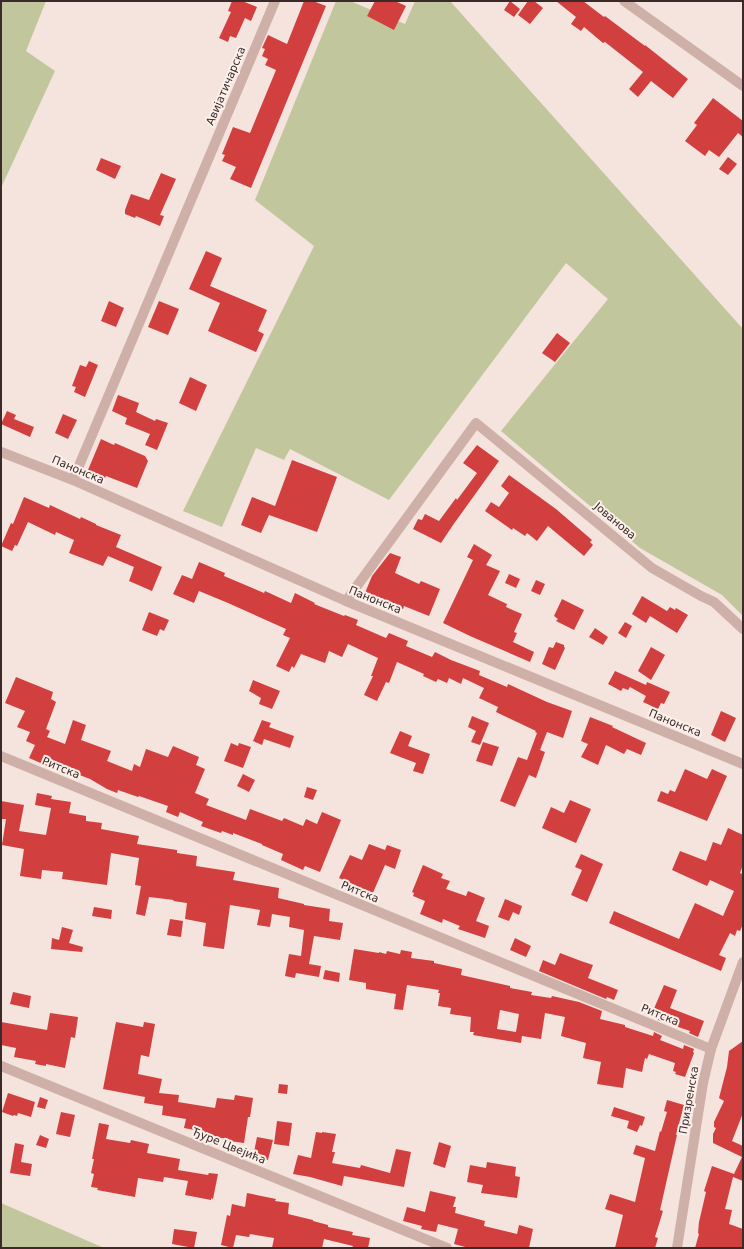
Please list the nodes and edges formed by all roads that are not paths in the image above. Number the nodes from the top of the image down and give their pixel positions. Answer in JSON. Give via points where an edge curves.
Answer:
{"nodes":[{"id":1,"x":275,"y":1,"type":"edge"},
{"id":2,"x":624,"y":1,"type":"edge"},
{"id":3,"x":743,"y":86,"type":"edge"},
{"id":4,"x":1,"y":452,"type":"edge"},
{"id":5,"x":73,"y":480,"type":"junction"},
{"id":6,"x":346,"y":601,"type":"junction"},
{"id":7,"x":743,"y":629,"type":"edge"},
{"id":8,"x":1,"y":756,"type":"edge"},
{"id":9,"x":743,"y":764,"type":"edge"},
{"id":10,"x":743,"y":962,"type":"edge"},
{"id":11,"x":711,"y":1049,"type":"junction"},
{"id":12,"x":1,"y":1066,"type":"edge"},
{"id":13,"x":447,"y":1248,"type":"edge"},
{"id":14,"x":677,"y":1248,"type":"edge"}],
"edges":[{"from":1,"to":5,"type":"street","name":"Авијатичарска"},
{"from":2,"to":3,"type":"street"},
{"from":4,"to":5,"type":"street","name":"Панонска"},
{"from":5,"to":6,"type":"street","name":"Панонска"},
{"from":6,"to":7,"type":"street","name":"Јованова","via":[[476,423],[652,568],[714,602]]},
{"from":6,"to":9,"type":"street","name":"Панонска"},
{"from":8,"to":11,"type":"street","name":"Ритска"},
{"from":10,"to":11,"type":"street","name":"Призренска"},
{"from":11,"to":14,"type":"street","name":"Призренска","via":[[703,1083]]},
{"from":12,"to":13,"type":"street","name":"Ђуре Цвејића"}]}
